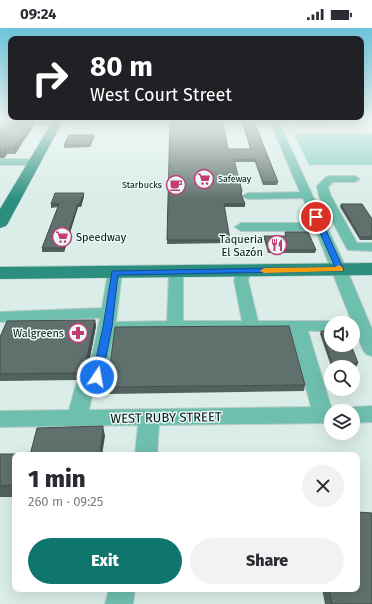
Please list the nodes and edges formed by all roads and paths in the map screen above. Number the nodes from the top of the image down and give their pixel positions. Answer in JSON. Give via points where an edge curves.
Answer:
{"nodes":[{"id":1,"x":44,"y":146,"type":"edge"},
{"id":2,"x":285,"y":146,"type":"edge"},
{"id":3,"x":0,"y":162,"type":"edge"},
{"id":4,"x":35,"y":162,"type":"junction"},
{"id":5,"x":355,"y":179,"type":"dead end"},
{"id":6,"x":307,"y":195,"type":"junction"},
{"id":7,"x":248,"y":196,"type":"dead end"},
{"id":8,"x":1,"y":219,"type":"edge"},
{"id":9,"x":241,"y":227,"type":"dead end"},
{"id":10,"x":321,"y":227,"type":"junction"},
{"id":11,"x":372,"y":247,"type":"edge"},
{"id":12,"x":372,"y":269,"type":"edge"},
{"id":13,"x":340,"y":270,"type":"junction"},
{"id":14,"x":244,"y":271,"type":"junction"},
{"id":15,"x":115,"y":272,"type":"junction"},
{"id":16,"x":176,"y":272,"type":"junction"},
{"id":17,"x":0,"y":273,"type":"edge"},
{"id":18,"x":355,"y":316,"type":"edge"},
{"id":19,"x":0,"y":317,"type":"edge"},
{"id":20,"x":108,"y":320,"type":"junction"},
{"id":21,"x":175,"y":326,"type":"junction"},
{"id":22,"x":251,"y":326,"type":"junction"},
{"id":23,"x":298,"y":326,"type":"junction"},
{"id":24,"x":324,"y":326,"type":"edge"},
{"id":25,"x":360,"y":329,"type":"edge"},
{"id":26,"x":372,"y":350,"type":"edge"},
{"id":27,"x":324,"y":406,"type":"edge"},
{"id":28,"x":372,"y":414,"type":"edge"},
{"id":29,"x":324,"y":415,"type":"edge"},
{"id":30,"x":360,"y":415,"type":"edge"},
{"id":31,"x":148,"y":417,"type":"junction"},
{"id":32,"x":77,"y":418,"type":"junction"},
{"id":33,"x":0,"y":419,"type":"edge"},
{"id":34,"x":146,"y":452,"type":"edge"},
{"id":35,"x":121,"y":592,"type":"edge"},
{"id":36,"x":119,"y":604,"type":"edge"}],
"edges":[{"from":1,"to":4,"type":"main road"},
{"from":2,"to":6,"type":"street"},
{"from":3,"to":4,"type":"street"},
{"from":4,"to":8,"type":"main road"},
{"from":5,"to":11,"type":"street","via":[[330,179],[322,186],[353,247]]},
{"from":6,"to":7,"type":"street"},
{"from":6,"to":10,"type":"street"},
{"from":9,"to":10,"type":"street"},
{"from":10,"to":13,"type":"street"},
{"from":12,"to":13,"type":"main road"},
{"from":13,"to":14,"type":"main road"},
{"from":13,"to":18,"type":"street"},
{"from":14,"to":16,"type":"main road"},
{"from":14,"to":22,"type":"street","via":[[241,280]]},
{"from":15,"to":16,"type":"main road"},
{"from":15,"to":17,"type":"main road"},
{"from":15,"to":20,"type":"street"},
{"from":16,"to":21,"type":"street"},
{"from":19,"to":20,"type":"street"},
{"from":20,"to":21,"type":"street"},
{"from":20,"to":32,"type":"street","via":[[97,377],[84,388]]},
{"from":21,"to":22,"type":"street"},
{"from":22,"to":23,"type":"street"},
{"from":23,"to":24,"type":"street"},
{"from":23,"to":27,"type":"street"},
{"from":25,"to":26,"type":"street"},
{"from":28,"to":30,"type":"street"},
{"from":29,"to":31,"type":"street","name":"WEST RUBY STREET"},
{"from":31,"to":32,"type":"street","name":"WEST RUBY STREET"},
{"from":31,"to":34,"type":"street"},
{"from":32,"to":33,"type":"street","name":"WEST RUBY STREET"},
{"from":35,"to":36,"type":"street"}]}
